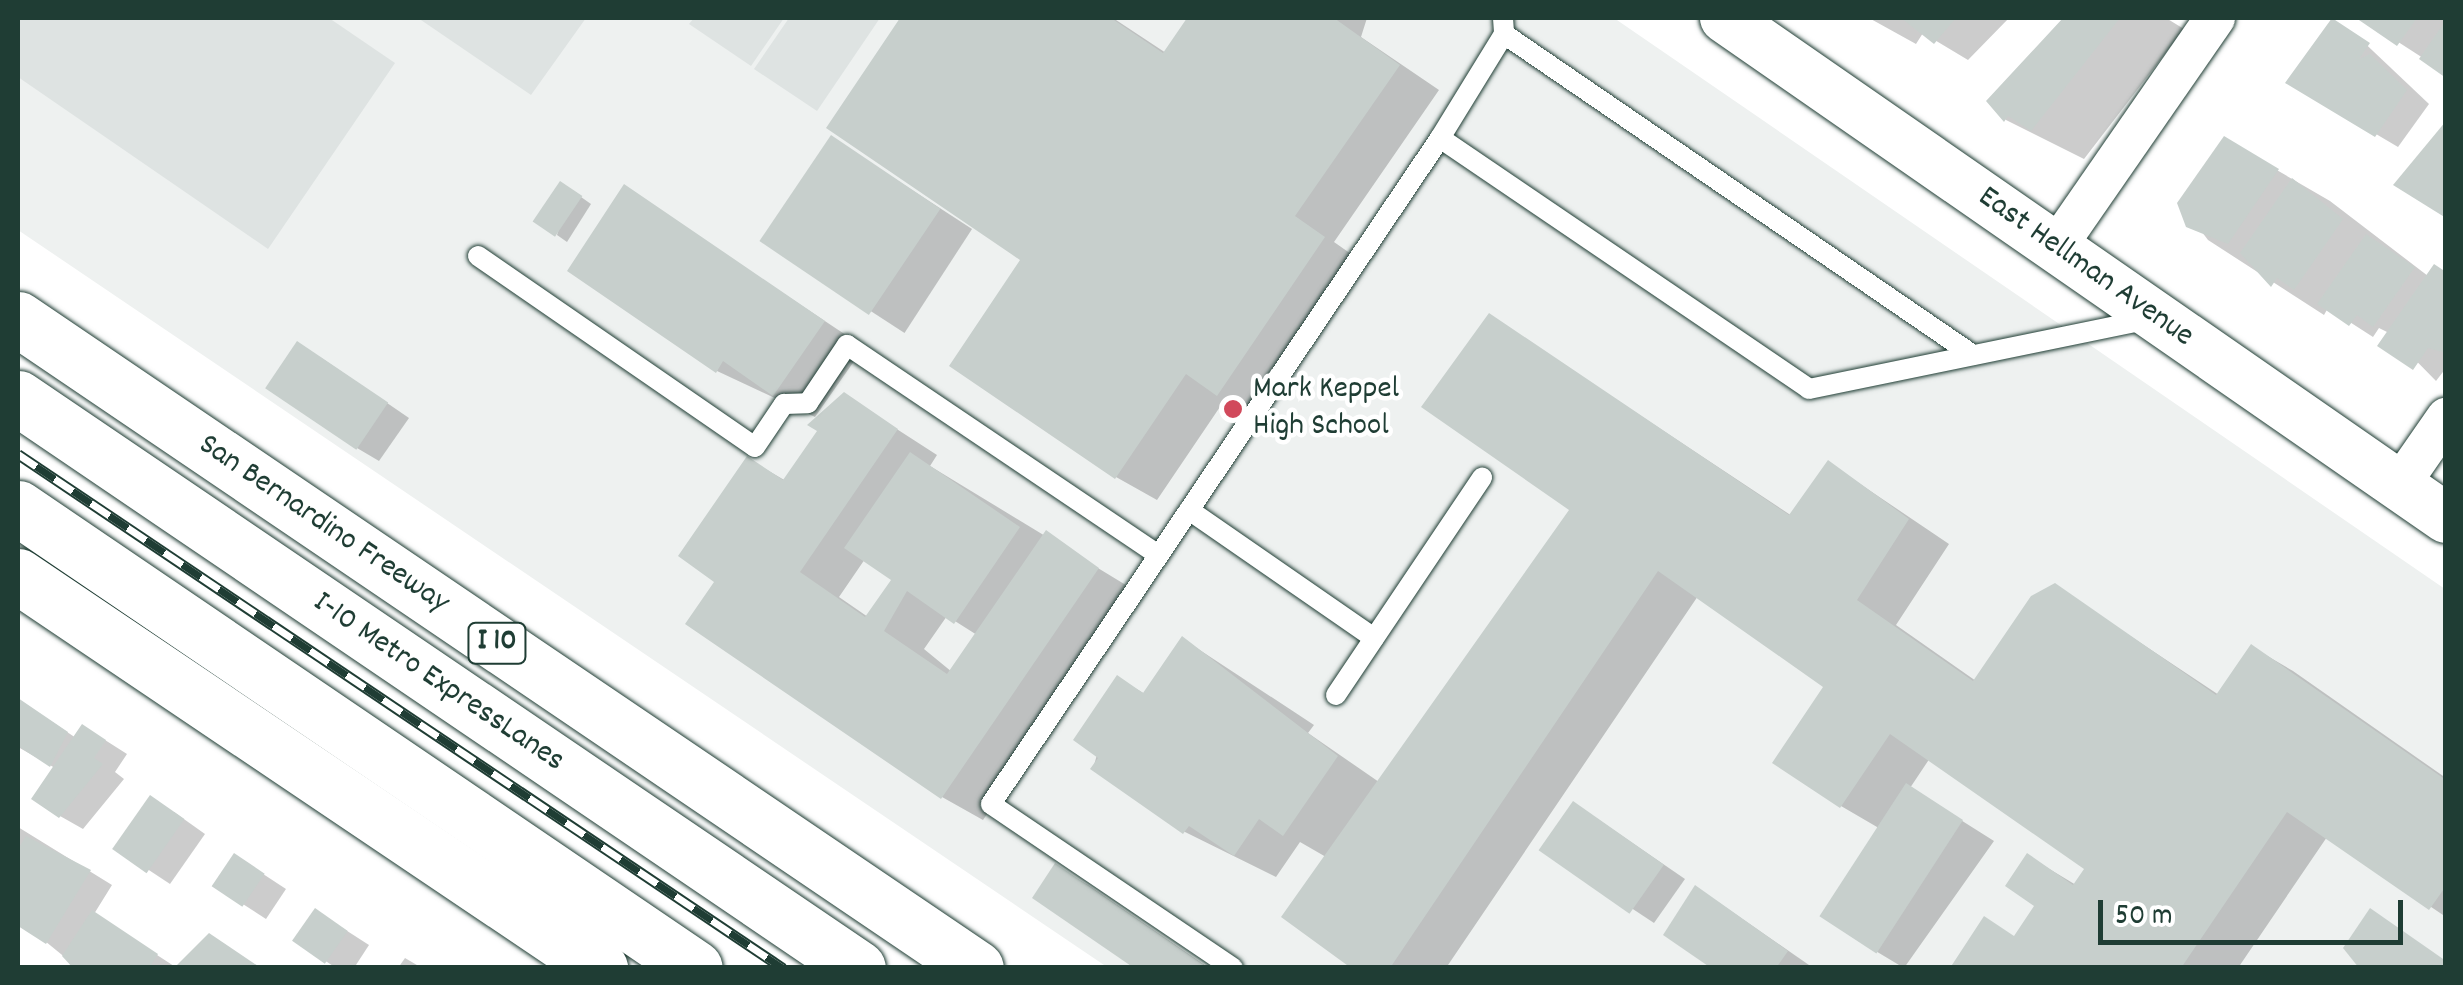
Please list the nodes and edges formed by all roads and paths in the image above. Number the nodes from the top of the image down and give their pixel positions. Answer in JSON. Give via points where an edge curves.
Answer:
{"nodes":[{"id":1,"x":2215,"y":18,"type":"edge"},
{"id":2,"x":1734,"y":20,"type":"edge"},
{"id":3,"x":1504,"y":26,"type":"edge"},
{"id":4,"x":1440,"y":138,"type":"junction"},
{"id":5,"x":2056,"y":249,"type":"junction"},
{"id":6,"x":478,"y":256,"type":"dead end"},
{"id":7,"x":18,"y":318,"type":"edge"},
{"id":8,"x":2156,"y":318,"type":"junction"},
{"id":9,"x":1973,"y":356,"type":"junction"},
{"id":10,"x":18,"y":398,"type":"edge"},
{"id":11,"x":2446,"y":418,"type":"edge"},
{"id":12,"x":1482,"y":478,"type":"dead end"},
{"id":13,"x":2400,"y":486,"type":"junction"},
{"id":14,"x":18,"y":508,"type":"edge"},
{"id":15,"x":1189,"y":510,"type":"junction"},
{"id":16,"x":2446,"y":518,"type":"edge"},
{"id":17,"x":1158,"y":556,"type":"junction"},
{"id":18,"x":18,"y":576,"type":"edge"},
{"id":19,"x":1374,"y":638,"type":"junction"},
{"id":20,"x":1336,"y":695,"type":"dead end"},
{"id":21,"x":600,"y":968,"type":"edge"},
{"id":22,"x":695,"y":968,"type":"edge"},
{"id":23,"x":858,"y":968,"type":"edge"},
{"id":24,"x":976,"y":968,"type":"edge"},
{"id":25,"x":1233,"y":968,"type":"edge"}],
"edges":[{"from":1,"to":5,"type":"street"},
{"from":2,"to":5,"type":"street","name":"East Hellman Avenue"},
{"from":3,"to":4,"type":"lane"},
{"from":3,"to":9,"type":"lane"},
{"from":4,"to":9,"type":"lane","via":[[1808,390]]},
{"from":4,"to":15,"type":"lane"},
{"from":5,"to":8,"type":"street","name":"East Hellman Avenue"},
{"from":6,"to":17,"type":"lane","via":[[755,447],[784,404],[808,403],[847,345]]},
{"from":7,"to":24,"type":"highway","name":"San Bernardino Freeway","number":"I 10"},
{"from":8,"to":9,"type":"lane"},
{"from":8,"to":13,"type":"street","name":"East Hellman Avenue"},
{"from":10,"to":23,"type":"highway","name":"I-10 Metro ExpressLanes"},
{"from":11,"to":13,"type":"street"},
{"from":12,"to":19,"type":"lane"},
{"from":13,"to":16,"type":"street","name":"East Hellman Avenue"},
{"from":14,"to":22,"type":"highway"},
{"from":15,"to":17,"type":"lane"},
{"from":15,"to":19,"type":"lane"},
{"from":17,"to":25,"type":"lane","via":[[991,804]]},
{"from":18,"to":21,"type":"highway"},
{"from":19,"to":20,"type":"lane"}]}
